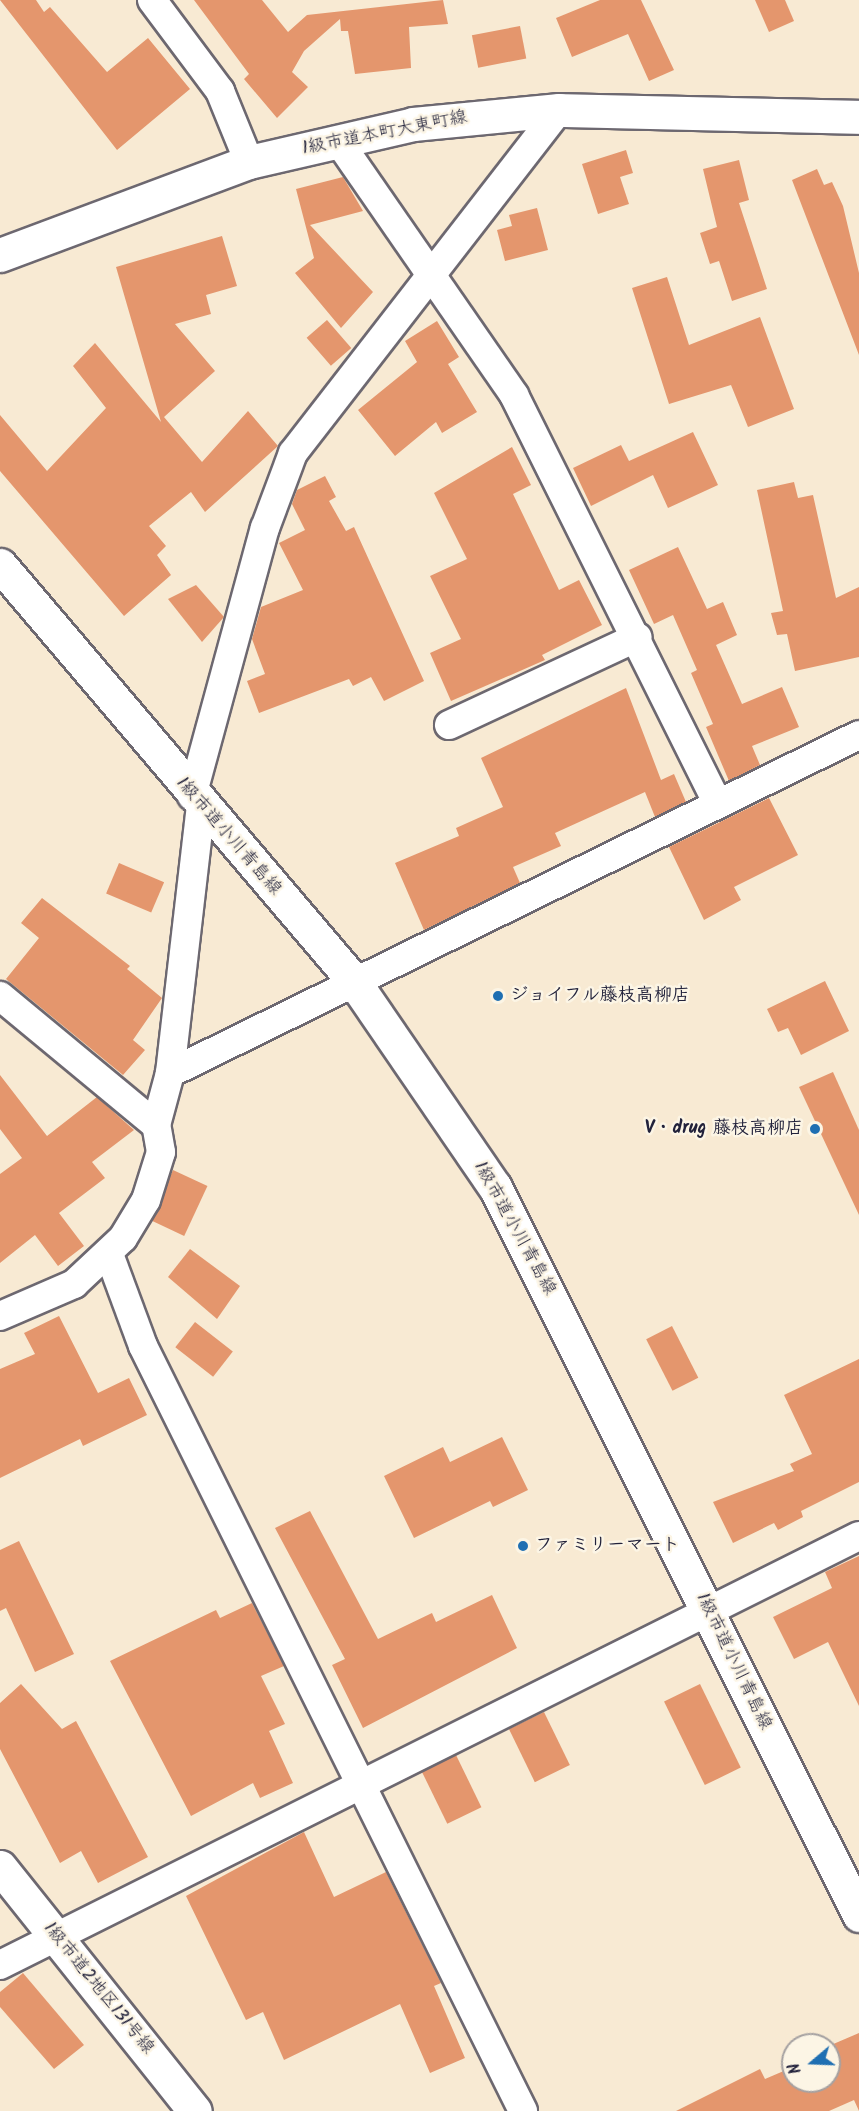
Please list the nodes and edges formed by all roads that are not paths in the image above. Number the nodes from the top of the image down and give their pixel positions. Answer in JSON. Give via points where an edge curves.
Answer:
{"nodes":[{"id":1,"x":152,"y":0,"type":"edge"},
{"id":2,"x":559,"y":110,"type":"junction"},
{"id":3,"x":859,"y":117,"type":"edge"},
{"id":4,"x":339,"y":142,"type":"junction"},
{"id":5,"x":249,"y":162,"type":"junction"},
{"id":6,"x":0,"y":255,"type":"edge"},
{"id":7,"x":434,"y":272,"type":"junction"},
{"id":8,"x":0,"y":565,"type":"edge"},
{"id":9,"x":638,"y":637,"type":"junction"},
{"id":10,"x":449,"y":725,"type":"dead end"},
{"id":11,"x":859,"y":735,"type":"edge"},
{"id":12,"x":196,"y":801,"type":"junction"},
{"id":13,"x":718,"y":804,"type":"junction"},
{"id":14,"x":353,"y":980,"type":"junction"},
{"id":15,"x":0,"y":996,"type":"edge"},
{"id":16,"x":170,"y":1073,"type":"junction"},
{"id":17,"x":156,"y":1125,"type":"junction"},
{"id":18,"x":109,"y":1254,"type":"junction"},
{"id":19,"x":0,"y":1316,"type":"edge"},
{"id":20,"x":859,"y":1536,"type":"edge"},
{"id":21,"x":708,"y":1612,"type":"junction"},
{"id":22,"x":363,"y":1784,"type":"junction"},
{"id":23,"x":0,"y":1867,"type":"edge"},
{"id":24,"x":859,"y":1915,"type":"edge"},
{"id":25,"x":56,"y":1936,"type":"junction"},
{"id":26,"x":0,"y":1965,"type":"edge"},
{"id":27,"x":195,"y":2111,"type":"edge"},
{"id":28,"x":524,"y":2111,"type":"edge"}],
"edges":[{"from":1,"to":5,"type":"street","via":[[220,91]]},
{"from":2,"to":3,"type":"street","name":"1級市道本町大東町線"},
{"from":2,"to":4,"type":"street","name":"1級市道本町大東町線","via":[[435,121]]},
{"from":2,"to":7,"type":"street"},
{"from":4,"to":5,"type":"street","name":"1級市道本町大東町線"},
{"from":4,"to":7,"type":"street"},
{"from":5,"to":6,"type":"street","name":"1級市道本町大東町線"},
{"from":7,"to":9,"type":"street","via":[[514,395]]},
{"from":7,"to":12,"type":"street","via":[[293,453],[266,528]]},
{"from":8,"to":12,"type":"street","name":"1級市道小川青島線"},
{"from":9,"to":10,"type":"street"},
{"from":9,"to":13,"type":"street"},
{"from":11,"to":13,"type":"street"},
{"from":12,"to":14,"type":"street","name":"1級市道小川青島線"},
{"from":12,"to":16,"type":"street"},
{"from":13,"to":14,"type":"street"},
{"from":14,"to":16,"type":"street"},
{"from":14,"to":21,"type":"street","name":"1級市道小川青島線","via":[[495,1186]]},
{"from":15,"to":17,"type":"street"},
{"from":16,"to":17,"type":"street"},
{"from":17,"to":18,"type":"street","via":[[161,1152],[146,1200]]},
{"from":18,"to":19,"type":"street","via":[[74,1284],[37,1305]]},
{"from":18,"to":22,"type":"street","via":[[143,1346]]},
{"from":20,"to":21,"type":"street"},
{"from":21,"to":22,"type":"street"},
{"from":21,"to":24,"type":"street","name":"1級市道小川青島線"},
{"from":22,"to":25,"type":"street"},
{"from":22,"to":28,"type":"street"},
{"from":23,"to":25,"type":"street","name":"1級市道2地区131号線"},
{"from":25,"to":26,"type":"street"},
{"from":25,"to":27,"type":"street","name":"1級市道2地区131号線"}]}
